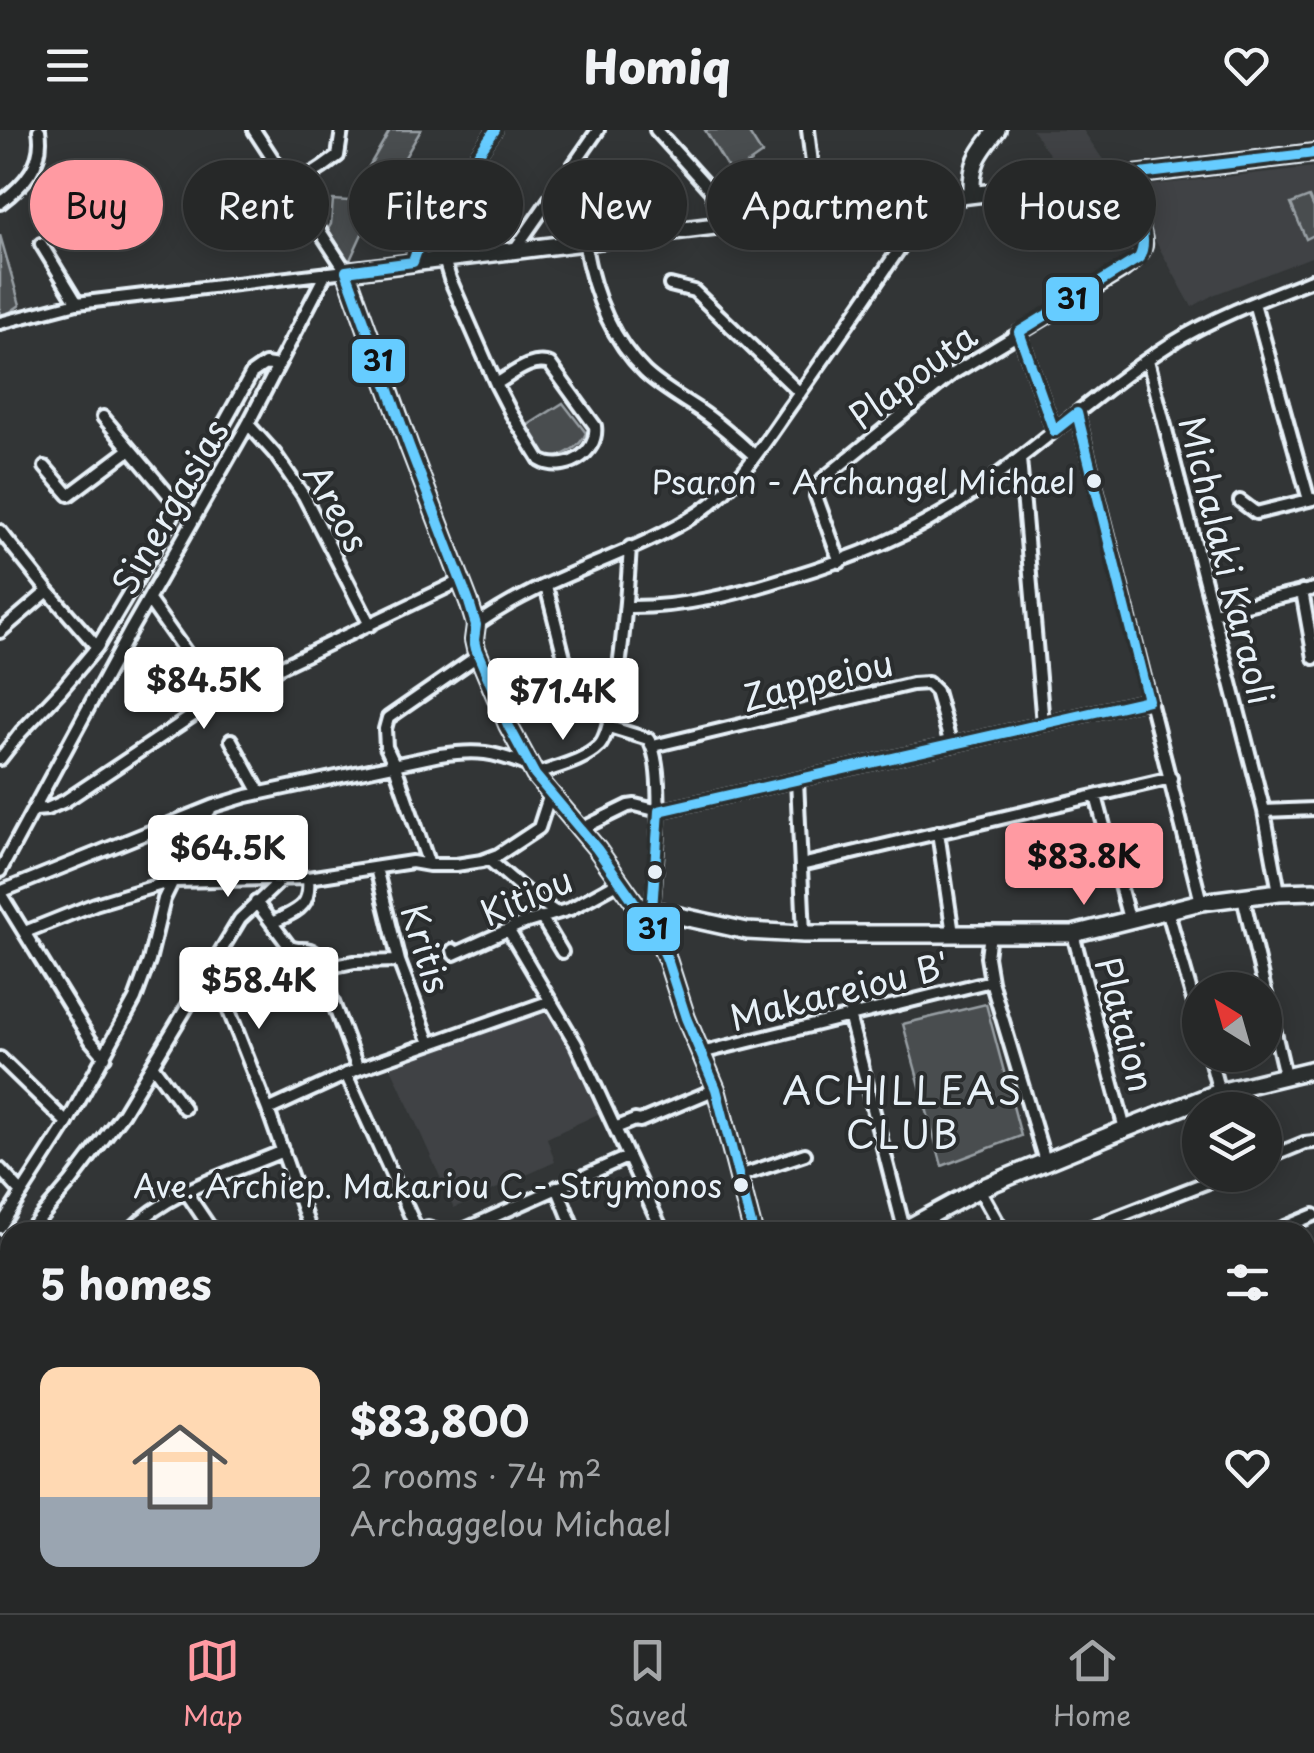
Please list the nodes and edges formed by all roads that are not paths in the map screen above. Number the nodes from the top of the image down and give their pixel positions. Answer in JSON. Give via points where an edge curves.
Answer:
{"nodes":[{"id":1,"x":39,"y":130,"type":"edge"},
{"id":2,"x":254,"y":130,"type":"edge"},
{"id":3,"x":342,"y":130,"type":"edge"},
{"id":4,"x":495,"y":130,"type":"edge"},
{"id":5,"x":598,"y":130,"type":"edge"},
{"id":6,"x":656,"y":130,"type":"edge"},
{"id":7,"x":808,"y":130,"type":"edge"},
{"id":8,"x":998,"y":130,"type":"edge"},
{"id":9,"x":1314,"y":154,"type":"edge"},
{"id":10,"x":274,"y":160,"type":"edge"},
{"id":11,"x":812,"y":160,"type":"edge"},
{"id":12,"x":329,"y":162,"type":"edge"},
{"id":13,"x":1156,"y":172,"type":"edge"},
{"id":14,"x":707,"y":187,"type":"edge"},
{"id":15,"x":984,"y":193,"type":"edge"},
{"id":16,"x":972,"y":194,"type":"junction"},
{"id":17,"x":964,"y":195,"type":"edge"},
{"id":18,"x":0,"y":203,"type":"edge"},
{"id":19,"x":523,"y":238,"type":"edge"},
{"id":20,"x":329,"y":245,"type":"edge"},
{"id":21,"x":46,"y":250,"type":"edge"},
{"id":22,"x":508,"y":250,"type":"edge"},
{"id":23,"x":586,"y":250,"type":"edge"},
{"id":24,"x":899,"y":250,"type":"edge"},
{"id":25,"x":1143,"y":250,"type":"edge"},
{"id":26,"x":444,"y":259,"type":"junction"},
{"id":27,"x":413,"y":262,"type":"junction"},
{"id":28,"x":387,"y":265,"type":"junction"},
{"id":29,"x":346,"y":271,"type":"junction"},
{"id":30,"x":326,"y":273,"type":"junction"},
{"id":31,"x":1314,"y":278,"type":"edge"},
{"id":32,"x":670,"y":285,"type":"dead end"},
{"id":33,"x":77,"y":303,"type":"junction"},
{"id":34,"x":1254,"y":303,"type":"junction"},
{"id":35,"x":360,"y":308,"type":"junction"},
{"id":36,"x":0,"y":324,"type":"edge"},
{"id":37,"x":1019,"y":332,"type":"junction"},
{"id":38,"x":1148,"y":360,"type":"junction"},
{"id":39,"x":278,"y":366,"type":"junction"},
{"id":40,"x":496,"y":384,"type":"junction"},
{"id":41,"x":800,"y":393,"type":"junction"},
{"id":42,"x":1077,"y":413,"type":"junction"},
{"id":43,"x":103,"y":417,"type":"dead end"},
{"id":44,"x":248,"y":424,"type":"junction"},
{"id":45,"x":1054,"y":431,"type":"junction"},
{"id":46,"x":211,"y":447,"type":"junction"},
{"id":47,"x":129,"y":450,"type":"junction"},
{"id":48,"x":231,"y":451,"type":"junction"},
{"id":49,"x":756,"y":456,"type":"junction"},
{"id":50,"x":1020,"y":459,"type":"junction"},
{"id":51,"x":45,"y":466,"type":"dead end"},
{"id":52,"x":1311,"y":499,"type":"edge"},
{"id":53,"x":1240,"y":501,"type":"dead end"},
{"id":54,"x":178,"y":506,"type":"junction"},
{"id":55,"x":0,"y":532,"type":"edge"},
{"id":56,"x":630,"y":547,"type":"junction"},
{"id":57,"x":840,"y":562,"type":"junction"},
{"id":58,"x":460,"y":581,"type":"junction"},
{"id":59,"x":546,"y":586,"type":"junction"},
{"id":60,"x":1308,"y":590,"type":"edge"},
{"id":61,"x":48,"y":591,"type":"junction"},
{"id":62,"x":148,"y":598,"type":"junction"},
{"id":63,"x":626,"y":607,"type":"junction"},
{"id":64,"x":1213,"y":613,"type":"junction"},
{"id":65,"x":114,"y":618,"type":"junction"},
{"id":66,"x":370,"y":625,"type":"junction"},
{"id":67,"x":476,"y":625,"type":"junction"},
{"id":68,"x":131,"y":629,"type":"junction"},
{"id":69,"x":0,"y":632,"type":"edge"},
{"id":70,"x":96,"y":647,"type":"junction"},
{"id":71,"x":479,"y":654,"type":"junction"},
{"id":72,"x":1314,"y":658,"type":"edge"},
{"id":73,"x":565,"y":661,"type":"dead end"},
{"id":74,"x":218,"y":700,"type":"junction"},
{"id":75,"x":1148,"y":700,"type":"junction"},
{"id":76,"x":1042,"y":724,"type":"junction"},
{"id":77,"x":609,"y":726,"type":"junction"},
{"id":78,"x":231,"y":740,"type":"dead end"},
{"id":79,"x":951,"y":745,"type":"junction"},
{"id":80,"x":653,"y":746,"type":"junction"},
{"id":81,"x":0,"y":759,"type":"edge"},
{"id":82,"x":395,"y":766,"type":"junction"},
{"id":83,"x":532,"y":770,"type":"junction"},
{"id":84,"x":1171,"y":778,"type":"junction"},
{"id":85,"x":797,"y":780,"type":"junction"},
{"id":86,"x":260,"y":793,"type":"junction"},
{"id":87,"x":550,"y":794,"type":"junction"},
{"id":88,"x":1096,"y":796,"type":"junction"},
{"id":89,"x":214,"y":806,"type":"junction"},
{"id":90,"x":1314,"y":809,"type":"edge"},
{"id":91,"x":34,"y":810,"type":"junction"},
{"id":92,"x":659,"y":811,"type":"junction"},
{"id":93,"x":1264,"y":811,"type":"junction"},
{"id":94,"x":581,"y":830,"type":"junction"},
{"id":95,"x":938,"y":832,"type":"junction"},
{"id":96,"x":488,"y":859,"type":"junction"},
{"id":97,"x":429,"y":865,"type":"junction"},
{"id":98,"x":800,"y":865,"type":"junction"},
{"id":99,"x":376,"y":868,"type":"junction"},
{"id":100,"x":0,"y":871,"type":"edge"},
{"id":101,"x":282,"y":878,"type":"junction"},
{"id":102,"x":308,"y":878,"type":"junction"},
{"id":103,"x":172,"y":881,"type":"junction"},
{"id":104,"x":621,"y":882,"type":"junction"},
{"id":105,"x":1314,"y":891,"type":"edge"},
{"id":106,"x":0,"y":892,"type":"edge"},
{"id":107,"x":1279,"y":892,"type":"junction"},
{"id":108,"x":1243,"y":897,"type":"junction"},
{"id":109,"x":256,"y":902,"type":"junction"},
{"id":110,"x":1201,"y":902,"type":"junction"},
{"id":111,"x":1167,"y":910,"type":"junction"},
{"id":112,"x":555,"y":912,"type":"junction"},
{"id":113,"x":648,"y":912,"type":"junction"},
{"id":114,"x":541,"y":917,"type":"junction"},
{"id":115,"x":1128,"y":919,"type":"junction"},
{"id":116,"x":272,"y":923,"type":"junction"},
{"id":117,"x":510,"y":930,"type":"junction"},
{"id":118,"x":25,"y":932,"type":"junction"},
{"id":119,"x":804,"y":934,"type":"junction"},
{"id":120,"x":953,"y":934,"type":"junction"},
{"id":121,"x":990,"y":934,"type":"junction"},
{"id":122,"x":1073,"y":934,"type":"junction"},
{"id":123,"x":453,"y":950,"type":"dead end"},
{"id":124,"x":562,"y":952,"type":"dead end"},
{"id":125,"x":399,"y":961,"type":"junction"},
{"id":126,"x":212,"y":968,"type":"junction"},
{"id":127,"x":320,"y":970,"type":"junction"},
{"id":128,"x":1185,"y":972,"type":"edge"},
{"id":129,"x":991,"y":981,"type":"junction"},
{"id":130,"x":550,"y":1001,"type":"junction"},
{"id":131,"x":849,"y":1015,"type":"junction"},
{"id":132,"x":430,"y":1043,"type":"junction"},
{"id":133,"x":701,"y":1053,"type":"junction"},
{"id":134,"x":0,"y":1058,"type":"edge"},
{"id":135,"x":105,"y":1058,"type":"junction"},
{"id":136,"x":153,"y":1066,"type":"junction"},
{"id":137,"x":358,"y":1069,"type":"junction"},
{"id":138,"x":1314,"y":1069,"type":"edge"},
{"id":139,"x":1214,"y":1072,"type":"edge"},
{"id":140,"x":346,"y":1074,"type":"junction"},
{"id":141,"x":1285,"y":1075,"type":"junction"},
{"id":142,"x":716,"y":1089,"type":"junction"},
{"id":143,"x":1219,"y":1092,"type":"joint"},
{"id":144,"x":1182,"y":1106,"type":"edge"},
{"id":145,"x":184,"y":1108,"type":"dead end"},
{"id":146,"x":268,"y":1110,"type":"junction"},
{"id":147,"x":67,"y":1123,"type":"junction"},
{"id":148,"x":615,"y":1128,"type":"junction"},
{"id":149,"x":1125,"y":1128,"type":"junction"},
{"id":150,"x":1314,"y":1142,"type":"edge"},
{"id":151,"x":283,"y":1151,"type":"junction"},
{"id":152,"x":1282,"y":1152,"type":"edge"},
{"id":153,"x":805,"y":1154,"type":"dead end"},
{"id":154,"x":627,"y":1157,"type":"junction"},
{"id":155,"x":1044,"y":1161,"type":"junction"},
{"id":156,"x":0,"y":1169,"type":"edge"},
{"id":157,"x":739,"y":1176,"type":"junction"},
{"id":158,"x":557,"y":1187,"type":"junction"},
{"id":159,"x":979,"y":1189,"type":"junction"},
{"id":160,"x":186,"y":1192,"type":"junction"},
{"id":161,"x":1182,"y":1192,"type":"edge"},
{"id":162,"x":22,"y":1193,"type":"junction"},
{"id":163,"x":3,"y":1222,"type":"edge"},
{"id":164,"x":36,"y":1222,"type":"edge"},
{"id":165,"x":139,"y":1222,"type":"edge"},
{"id":166,"x":206,"y":1222,"type":"edge"},
{"id":167,"x":308,"y":1222,"type":"edge"},
{"id":168,"x":413,"y":1222,"type":"edge"},
{"id":169,"x":494,"y":1222,"type":"edge"},
{"id":170,"x":571,"y":1222,"type":"edge"},
{"id":171,"x":658,"y":1222,"type":"edge"},
{"id":172,"x":750,"y":1222,"type":"edge"},
{"id":173,"x":900,"y":1222,"type":"edge"},
{"id":174,"x":918,"y":1222,"type":"edge"},
{"id":175,"x":997,"y":1222,"type":"edge"},
{"id":176,"x":1105,"y":1222,"type":"edge"}],
"edges":[{"from":1,"to":18,"type":"street","via":[[39,152],[26,182]]},
{"from":2,"to":10,"type":"street"},
{"from":3,"to":12,"type":"street","via":[[338,156]]},
{"from":4,"to":27,"type":"street","via":[[423,233]]},
{"from":5,"to":19,"type":"street"},
{"from":6,"to":14,"type":"street"},
{"from":7,"to":11,"type":"street"},
{"from":8,"to":16,"type":"street","via":[[976,158]]},
{"from":9,"to":13,"type":"street"},
{"from":15,"to":16,"type":"street"},
{"from":16,"to":17,"type":"street"},
{"from":20,"to":29,"type":"street"},
{"from":21,"to":33,"type":"street"},
{"from":22,"to":26,"type":"street"},
{"from":23,"to":49,"type":"street","via":[[594,286],[633,359]]},
{"from":24,"to":41,"type":"street"},
{"from":25,"to":37,"type":"street","name":"Plapouta","via":[[1123,270]]},
{"from":26,"to":27,"type":"street"},
{"from":26,"to":40,"type":"street"},
{"from":27,"to":28,"type":"street"},
{"from":28,"to":29,"type":"street"},
{"from":28,"to":35,"type":"street","via":[[366,286]]},
{"from":29,"to":30,"type":"street"},
{"from":29,"to":35,"type":"street"},
{"from":30,"to":33,"type":"street"},
{"from":30,"to":39,"type":"street","name":"Sinergasias"},
{"from":31,"to":34,"type":"street"},
{"from":32,"to":41,"type":"street","via":[[694,291]]},
{"from":33,"to":36,"type":"street"},
{"from":34,"to":38,"type":"street"},
{"from":34,"to":52,"type":"street"},
{"from":35,"to":58,"type":"street"},
{"from":37,"to":45,"type":"street"},
{"from":37,"to":57,"type":"street","name":"Plapouta","via":[[942,381],[820,482],[817,501]]},
{"from":38,"to":42,"type":"street"},
{"from":38,"to":64,"type":"street","name":"Michalaki Karaoli"},
{"from":39,"to":44,"type":"street","name":"Sinergasias"},
{"from":39,"to":46,"type":"street","via":[[252,372]]},
{"from":40,"to":40,"type":"street","via":[[534,362],[550,364],[594,426],[593,445],[564,464],[544,463]]},
{"from":41,"to":49,"type":"street"},
{"from":42,"to":45,"type":"street"},
{"from":42,"to":75,"type":"street"},
{"from":43,"to":47,"type":"street"},
{"from":44,"to":48,"type":"street","name":"Sinergasias"},
{"from":44,"to":66,"type":"street","name":"Areos","via":[[304,496]]},
{"from":45,"to":50,"type":"street"},
{"from":46,"to":48,"type":"street"},
{"from":46,"to":54,"type":"street"},
{"from":47,"to":51,"type":"street","via":[[69,495]]},
{"from":47,"to":54,"type":"street"},
{"from":48,"to":62,"type":"street","name":"Sinergasias"},
{"from":49,"to":56,"type":"street","via":[[700,512]]},
{"from":50,"to":57,"type":"street","via":[[944,512]]},
{"from":50,"to":76,"type":"street"},
{"from":52,"to":53,"type":"street","via":[[1256,512]]},
{"from":54,"to":65,"type":"street"},
{"from":55,"to":61,"type":"street"},
{"from":56,"to":59,"type":"street"},
{"from":56,"to":63,"type":"street"},
{"from":57,"to":63,"type":"street","via":[[711,598]]},
{"from":58,"to":66,"type":"street"},
{"from":58,"to":67,"type":"street"},
{"from":59,"to":67,"type":"street"},
{"from":59,"to":73,"type":"street"},
{"from":60,"to":64,"type":"street"},
{"from":60,"to":72,"type":"street"},
{"from":61,"to":69,"type":"street"},
{"from":61,"to":70,"type":"street"},
{"from":62,"to":68,"type":"street","name":"Sinergasias"},
{"from":62,"to":74,"type":"street"},
{"from":63,"to":77,"type":"street"},
{"from":64,"to":93,"type":"street","name":"Michalaki Karaoli"},
{"from":65,"to":68,"type":"street"},
{"from":65,"to":70,"type":"street"},
{"from":66,"to":74,"type":"street"},
{"from":67,"to":71,"type":"street"},
{"from":68,"to":91,"type":"street","name":"Sinergasias"},
{"from":70,"to":81,"type":"street"},
{"from":71,"to":82,"type":"street","via":[[388,718],[386,748]]},
{"from":71,"to":83,"type":"street"},
{"from":74,"to":91,"type":"street","via":[[65,801]]},
{"from":75,"to":76,"type":"street"},
{"from":75,"to":84,"type":"street"},
{"from":76,"to":79,"type":"street"},
{"from":77,"to":80,"type":"street"},
{"from":77,"to":83,"type":"street","via":[[604,740],[581,758]]},
{"from":78,"to":86,"type":"street"},
{"from":79,"to":80,"type":"street","name":"Zappeiou","via":[[928,683]]},
{"from":79,"to":85,"type":"street"},
{"from":80,"to":92,"type":"street"},
{"from":82,"to":83,"type":"street","via":[[468,751]]},
{"from":82,"to":86,"type":"street"},
{"from":82,"to":97,"type":"street"},
{"from":83,"to":87,"type":"street"},
{"from":84,"to":88,"type":"street"},
{"from":84,"to":110,"type":"street"},
{"from":85,"to":92,"type":"street"},
{"from":85,"to":98,"type":"street"},
{"from":86,"to":89,"type":"street"},
{"from":87,"to":94,"type":"street"},
{"from":87,"to":96,"type":"street","via":[[539,828]]},
{"from":88,"to":95,"type":"street"},
{"from":88,"to":115,"type":"street"},
{"from":89,"to":103,"type":"street"},
{"from":89,"to":106,"type":"street"},
{"from":90,"to":93,"type":"street"},
{"from":91,"to":100,"type":"street","name":"Sinergasias"},
{"from":92,"to":94,"type":"street","via":[[628,806]]},
{"from":92,"to":113,"type":"street"},
{"from":93,"to":107,"type":"street","name":"Michalaki Karaoli"},
{"from":94,"to":104,"type":"street"},
{"from":95,"to":98,"type":"street"},
{"from":95,"to":120,"type":"street"},
{"from":96,"to":97,"type":"street"},
{"from":96,"to":112,"type":"street"},
{"from":97,"to":99,"type":"street"},
{"from":98,"to":119,"type":"street"},
{"from":99,"to":102,"type":"street"},
{"from":99,"to":125,"type":"street","name":"Kritis"},
{"from":101,"to":102,"type":"street"},
{"from":101,"to":103,"type":"street"},
{"from":101,"to":109,"type":"street"},
{"from":102,"to":116,"type":"street","via":[[304,904]]},
{"from":103,"to":118,"type":"street"},
{"from":103,"to":135,"type":"street","via":[[143,980]]},
{"from":104,"to":112,"type":"street","name":"Kitiou"},
{"from":104,"to":113,"type":"street"},
{"from":105,"to":107,"type":"street"},
{"from":106,"to":118,"type":"street"},
{"from":107,"to":108,"type":"street"},
{"from":108,"to":110,"type":"street"},
{"from":108,"to":141,"type":"street"},
{"from":109,"to":116,"type":"street"},
{"from":109,"to":126,"type":"street"},
{"from":110,"to":111,"type":"street"},
{"from":111,"to":115,"type":"street"},
{"from":111,"to":128,"type":"street"},
{"from":112,"to":114,"type":"street","name":"Kitiou"},
{"from":113,"to":119,"type":"street"},
{"from":113,"to":133,"type":"street"},
{"from":114,"to":117,"type":"street","name":"Kitiou"},
{"from":114,"to":124,"type":"street"},
{"from":115,"to":122,"type":"street"},
{"from":116,"to":127,"type":"street","via":[[294,950],[311,950]]},
{"from":117,"to":123,"type":"street","name":"Kitiou"},
{"from":117,"to":130,"type":"street"},
{"from":118,"to":135,"type":"street"},
{"from":119,"to":120,"type":"street"},
{"from":120,"to":121,"type":"street"},
{"from":121,"to":122,"type":"street"},
{"from":121,"to":129,"type":"street"},
{"from":122,"to":149,"type":"street","name":"Plataion"},
{"from":125,"to":127,"type":"street"},
{"from":125,"to":132,"type":"street","name":"Kritis"},
{"from":126,"to":136,"type":"street"},
{"from":126,"to":146,"type":"street"},
{"from":127,"to":137,"type":"street"},
{"from":129,"to":131,"type":"street","name":"Makareiou B'"},
{"from":129,"to":155,"type":"street"},
{"from":130,"to":132,"type":"street"},
{"from":130,"to":148,"type":"street"},
{"from":131,"to":133,"type":"street","name":"Makareiou B'"},
{"from":131,"to":173,"type":"street"},
{"from":132,"to":137,"type":"street"},
{"from":133,"to":142,"type":"street"},
{"from":134,"to":147,"type":"street"},
{"from":135,"to":147,"type":"street"},
{"from":136,"to":145,"type":"street"},
{"from":136,"to":164,"type":"street","via":[[98,1148]]},
{"from":137,"to":140,"type":"street"},
{"from":138,"to":141,"type":"street"},
{"from":139,"to":143,"type":"street"},
{"from":140,"to":146,"type":"street"},
{"from":140,"to":168,"type":"street"},
{"from":141,"to":143,"type":"street"},
{"from":142,"to":148,"type":"street"},
{"from":142,"to":157,"type":"street"},
{"from":144,"to":149,"type":"street"},
{"from":146,"to":151,"type":"street"},
{"from":147,"to":162,"type":"street"},
{"from":148,"to":154,"type":"street"},
{"from":149,"to":155,"type":"street"},
{"from":150,"to":152,"type":"street"},
{"from":151,"to":160,"type":"street"},
{"from":151,"to":167,"type":"street"},
{"from":153,"to":157,"type":"street"},
{"from":154,"to":158,"type":"street"},
{"from":154,"to":171,"type":"street"},
{"from":155,"to":159,"type":"street"},
{"from":156,"to":162,"type":"street"},
{"from":157,"to":172,"type":"street"},
{"from":158,"to":169,"type":"street"},
{"from":158,"to":170,"type":"street"},
{"from":159,"to":174,"type":"street"},
{"from":159,"to":175,"type":"street"},
{"from":160,"to":165,"type":"street"},
{"from":160,"to":166,"type":"street"},
{"from":161,"to":176,"type":"street"},
{"from":162,"to":163,"type":"street"}]}
